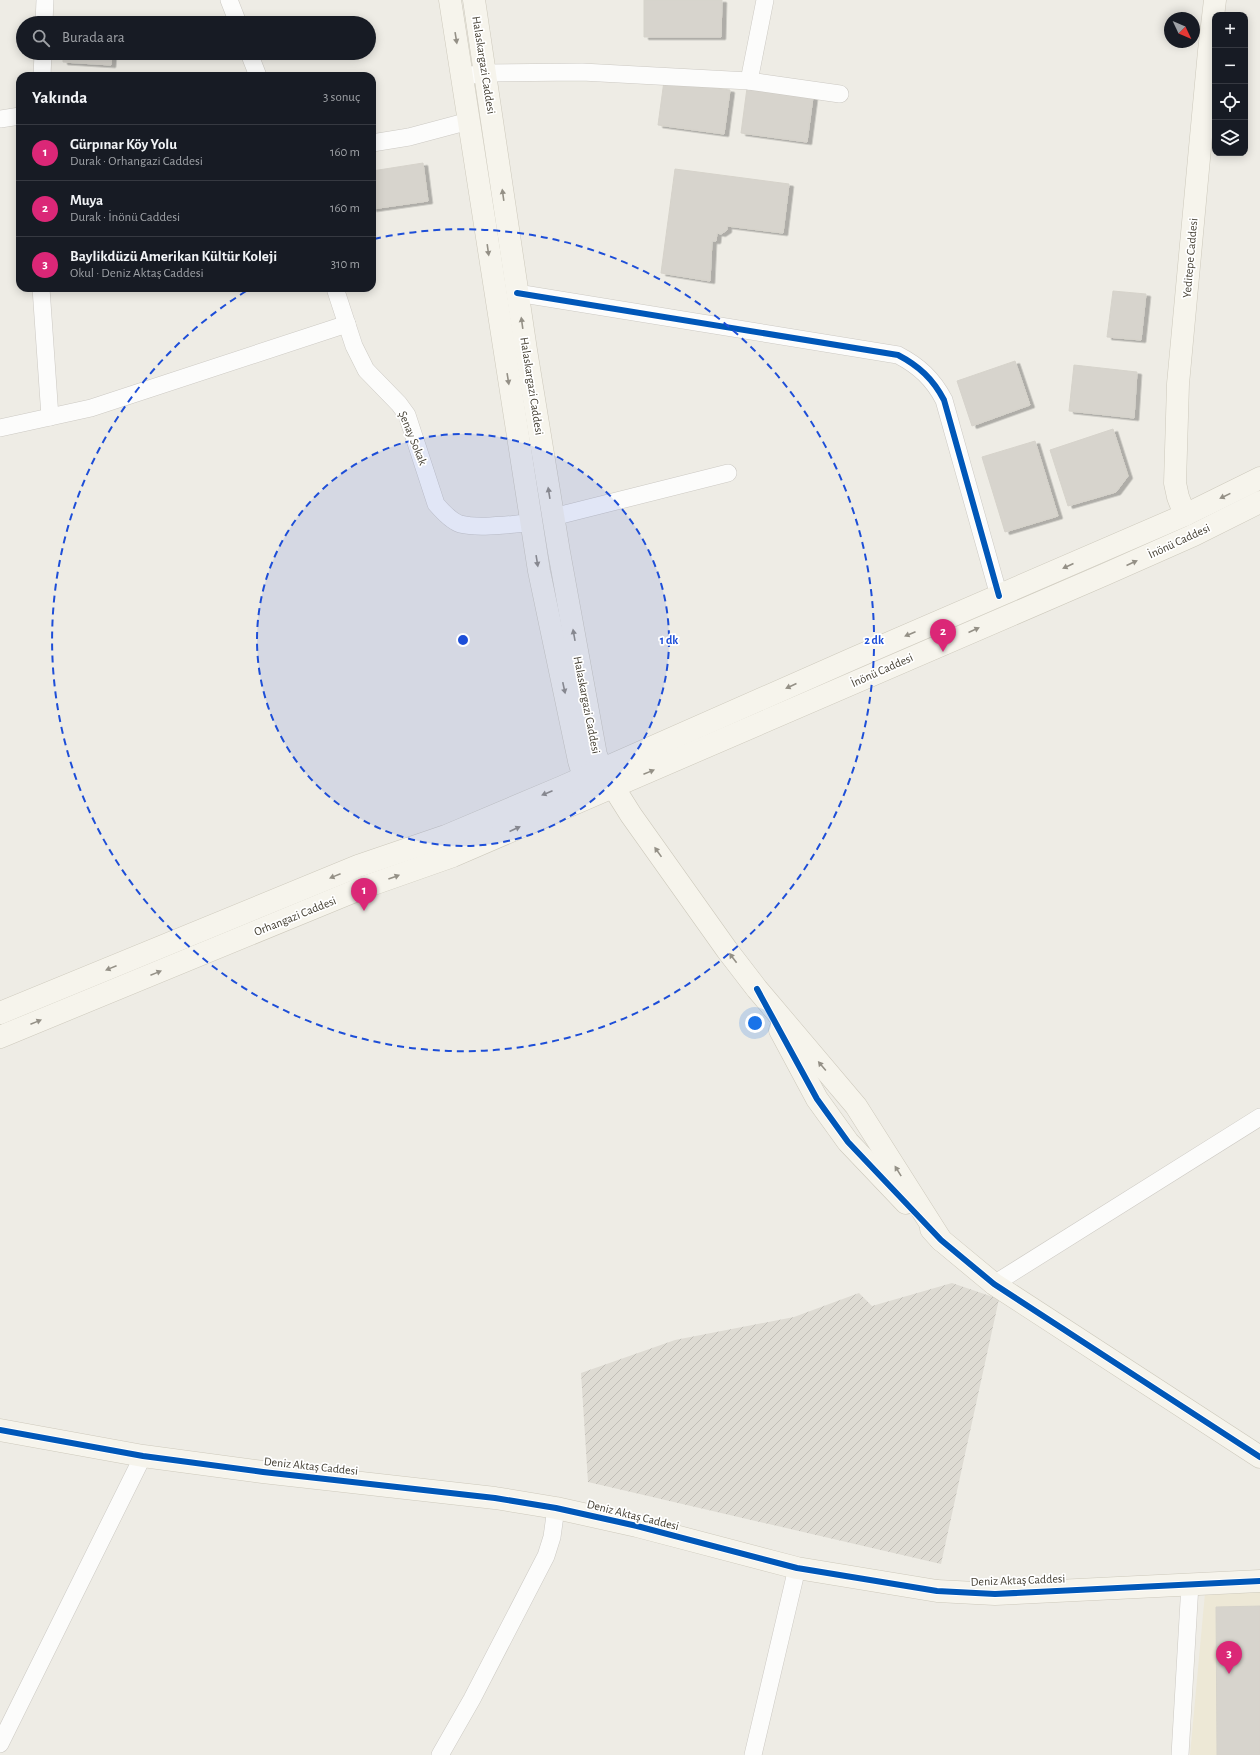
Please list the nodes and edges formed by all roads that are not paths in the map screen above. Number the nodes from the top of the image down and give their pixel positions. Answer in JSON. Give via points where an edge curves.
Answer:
{"nodes":[{"id":1,"x":45,"y":0,"type":"edge"},
{"id":2,"x":229,"y":0,"type":"edge"},
{"id":3,"x":450,"y":0,"type":"edge"},
{"id":4,"x":474,"y":0,"type":"edge"},
{"id":5,"x":765,"y":0,"type":"edge"},
{"id":6,"x":1215,"y":0,"type":"edge"},
{"id":7,"x":44,"y":16,"type":"edge"},
{"id":8,"x":235,"y":16,"type":"edge"},
{"id":9,"x":43,"y":60,"type":"edge"},
{"id":10,"x":252,"y":60,"type":"edge"},
{"id":11,"x":42,"y":72,"type":"edge"},
{"id":12,"x":256,"y":72,"type":"edge"},
{"id":13,"x":485,"y":73,"type":"junction"},
{"id":14,"x":462,"y":76,"type":"junction"},
{"id":15,"x":749,"y":81,"type":"junction"},
{"id":16,"x":840,"y":94,"type":"dead end"},
{"id":17,"x":16,"y":116,"type":"edge"},
{"id":18,"x":0,"y":118,"type":"edge"},
{"id":19,"x":469,"y":121,"type":"junction"},
{"id":20,"x":376,"y":142,"type":"edge"},
{"id":21,"x":494,"y":289,"type":"junction"},
{"id":22,"x":41,"y":292,"type":"edge"},
{"id":23,"x":336,"y":292,"type":"edge"},
{"id":24,"x":517,"y":293,"type":"junction"},
{"id":25,"x":347,"y":324,"type":"junction"},
{"id":26,"x":50,"y":417,"type":"junction"},
{"id":27,"x":0,"y":428,"type":"edge"},
{"id":28,"x":728,"y":473,"type":"dead end"},
{"id":29,"x":1258,"y":486,"type":"edge"},
{"id":30,"x":1260,"y":502,"type":"edge"},
{"id":31,"x":1185,"y":515,"type":"junction"},
{"id":32,"x":553,"y":517,"type":"junction"},
{"id":33,"x":531,"y":523,"type":"junction"},
{"id":34,"x":1098,"y":552,"type":"junction"},
{"id":35,"x":1106,"y":574,"type":"junction"},
{"id":36,"x":999,"y":596,"type":"junction"},
{"id":37,"x":1006,"y":616,"type":"junction"},
{"id":38,"x":852,"y":658,"type":"junction"},
{"id":39,"x":862,"y":679,"type":"junction"},
{"id":40,"x":597,"y":782,"type":"junction"},
{"id":41,"x":446,"y":836,"type":"junction"},
{"id":42,"x":453,"y":856,"type":"junction"},
{"id":43,"x":358,"y":866,"type":"junction"},
{"id":44,"x":362,"y":888,"type":"junction"},
{"id":45,"x":285,"y":896,"type":"junction"},
{"id":46,"x":291,"y":918,"type":"junction"},
{"id":47,"x":208,"y":928,"type":"junction"},
{"id":48,"x":213,"y":950,"type":"junction"},
{"id":49,"x":0,"y":1013,"type":"edge"},
{"id":50,"x":0,"y":1037,"type":"edge"},
{"id":51,"x":1260,"y":1117,"type":"edge"},
{"id":52,"x":994,"y":1284,"type":"junction"},
{"id":53,"x":0,"y":1430,"type":"edge"},
{"id":54,"x":143,"y":1456,"type":"junction"},
{"id":55,"x":1260,"y":1457,"type":"edge"},
{"id":56,"x":556,"y":1508,"type":"junction"},
{"id":57,"x":797,"y":1568,"type":"junction"},
{"id":58,"x":1260,"y":1581,"type":"edge"},
{"id":59,"x":1190,"y":1584,"type":"junction"},
{"id":60,"x":0,"y":1744,"type":"edge"},
{"id":61,"x":440,"y":1755,"type":"edge"},
{"id":62,"x":753,"y":1755,"type":"edge"},
{"id":63,"x":1180,"y":1755,"type":"edge"}],
"edges":[{"from":1,"to":7,"type":"street"},
{"from":2,"to":8,"type":"street"},
{"from":3,"to":14,"type":"main road","one_way":true},
{"from":4,"to":13,"type":"main road","name":"Halaskargazi Caddesi"},
{"from":5,"to":15,"type":"street"},
{"from":6,"to":31,"type":"main road","name":"Yeditepe Caddesi","via":[[1178,384],[1175,483]]},
{"from":9,"to":11,"type":"street"},
{"from":10,"to":12,"type":"street"},
{"from":13,"to":14,"type":"street"},
{"from":13,"to":15,"type":"street","via":[[582,72]]},
{"from":24,"to":13,"type":"main road","name":"Halaskargazi Caddesi","one_way":true},
{"from":14,"to":19,"type":"main road"},
{"from":15,"to":16,"type":"street"},
{"from":17,"to":18,"type":"street"},
{"from":19,"to":20,"type":"street","via":[[409,137]]},
{"from":19,"to":21,"type":"main road","one_way":true},
{"from":21,"to":24,"type":"main road"},
{"from":21,"to":33,"type":"main road","one_way":true},
{"from":22,"to":26,"type":"street"},
{"from":23,"to":25,"type":"street","name":"Şenay Sokak"},
{"from":32,"to":24,"type":"main road","name":"Halaskargazi Caddesi","one_way":true},
{"from":24,"to":36,"type":"street","via":[[898,355],[910,361],[931,378],[944,400]]},
{"from":25,"to":26,"type":"street","via":[[91,408]]},
{"from":25,"to":33,"type":"street","name":"Şenay Sokak","via":[[366,370],[407,415],[436,504],[440,509],[459,524],[475,526]]},
{"from":26,"to":27,"type":"street"},
{"from":28,"to":32,"type":"street"},
{"from":29,"to":31,"type":"main road","one_way":true},
{"from":35,"to":30,"type":"main road","name":"İnönü Caddesi","one_way":true},
{"from":31,"to":34,"type":"main road"},
{"from":32,"to":33,"type":"main road"},
{"from":40,"to":32,"type":"main road","name":"Halaskargazi Caddesi","one_way":true,"via":[[596,755]]},
{"from":33,"to":40,"type":"main road","one_way":true,"via":[[539,570]]},
{"from":34,"to":35,"type":"main road"},
{"from":34,"to":36,"type":"main road","one_way":true},
{"from":35,"to":37,"type":"main road","name":"İnönü Caddesi"},
{"from":36,"to":37,"type":"main road"},
{"from":36,"to":38,"type":"main road","one_way":true},
{"from":39,"to":37,"type":"main road","name":"İnönü Caddesi","one_way":true},
{"from":38,"to":39,"type":"main road"},
{"from":38,"to":40,"type":"main road","one_way":true},
{"from":40,"to":39,"type":"main road","name":"İnönü Caddesi","one_way":true,"via":[[660,768]]},
{"from":40,"to":41,"type":"main road","name":"Orhangazi Caddesi","one_way":true},
{"from":42,"to":40,"type":"main road","name":"Orhangazi Caddesi","one_way":true},
{"from":52,"to":40,"type":"main road","one_way":true,"via":[[941,1240],[856,1106],[757,989],[640,828]]},
{"from":41,"to":42,"type":"main road"},
{"from":41,"to":43,"type":"main road","name":"Orhangazi Caddesi"},
{"from":44,"to":42,"type":"main road","name":"Orhangazi Caddesi","one_way":true},
{"from":43,"to":44,"type":"main road"},
{"from":43,"to":45,"type":"main road","name":"Orhangazi Caddesi","one_way":true},
{"from":44,"to":46,"type":"main road","name":"Orhangazi Caddesi"},
{"from":45,"to":46,"type":"main road"},
{"from":45,"to":47,"type":"main road","name":"Orhangazi Caddesi"},
{"from":46,"to":48,"type":"main road","name":"Orhangazi Caddesi"},
{"from":47,"to":48,"type":"main road"},
{"from":47,"to":49,"type":"main road","name":"Orhangazi Caddesi","one_way":true},
{"from":50,"to":48,"type":"main road","name":"Orhangazi Caddesi","one_way":true},
{"from":51,"to":52,"type":"street"},
{"from":52,"to":55,"type":"main road"},
{"from":53,"to":54,"type":"main road","name":"Deniz Aktaş Caddesi"},
{"from":54,"to":56,"type":"main road","name":"Deniz Aktaş Caddesi","via":[[495,1498]]},
{"from":54,"to":60,"type":"street"},
{"from":56,"to":57,"type":"main road","name":"Deniz Aktaş Caddesi","via":[[637,1526]]},
{"from":56,"to":61,"type":"street","via":[[546,1556]]},
{"from":57,"to":59,"type":"main road","name":"Deniz Aktaş Caddesi","via":[[937,1591],[995,1594]]},
{"from":57,"to":62,"type":"street"},
{"from":58,"to":59,"type":"main road","name":"Deniz Aktaş Caddesi"},
{"from":59,"to":63,"type":"street"}]}
